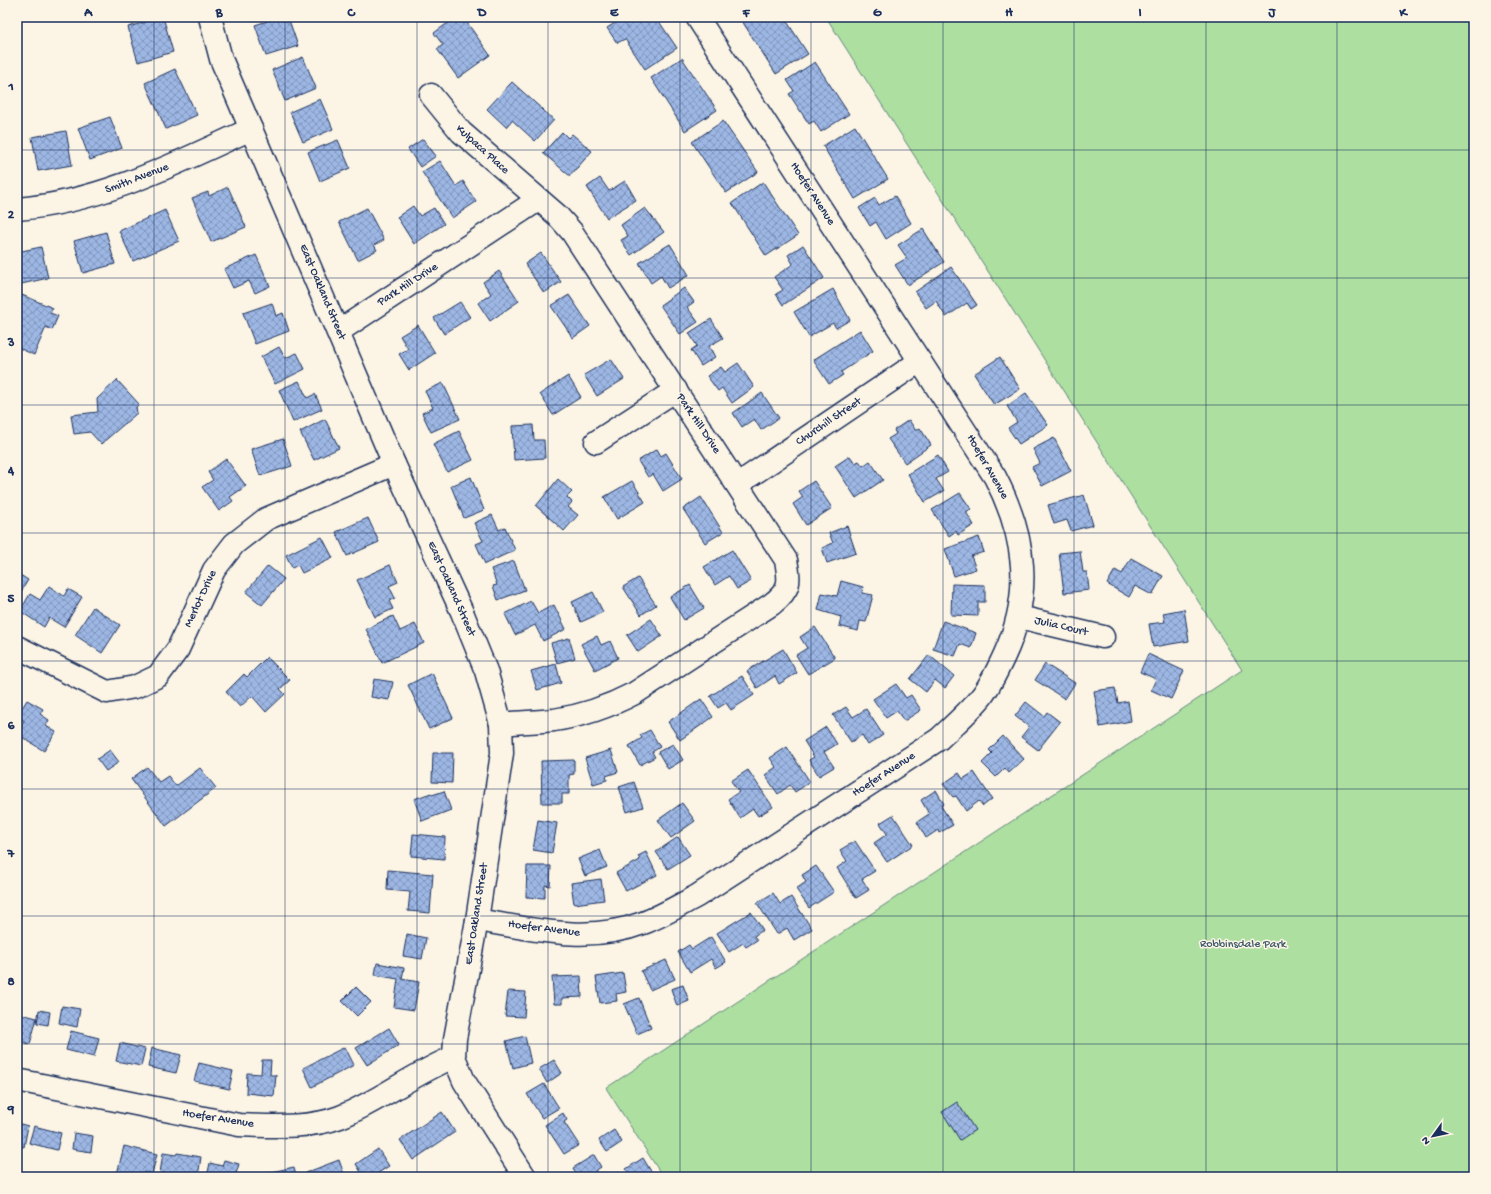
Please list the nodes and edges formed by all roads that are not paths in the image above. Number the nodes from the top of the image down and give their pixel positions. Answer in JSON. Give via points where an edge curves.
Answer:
{"nodes":[{"id":1,"x":210,"y":17,"type":"edge"},
{"id":2,"x":697,"y":17,"type":"edge"},
{"id":3,"x":431,"y":95,"type":"dead end"},
{"id":4,"x":251,"y":129,"type":"junction"},
{"id":5,"x":538,"y":200,"type":"junction"},
{"id":6,"x":17,"y":209,"type":"edge"},
{"id":7,"x":339,"y":331,"type":"junction"},
{"id":8,"x":920,"y":361,"type":"junction"},
{"id":9,"x":676,"y":390,"type":"junction"},
{"id":10,"x":596,"y":442,"type":"dead end"},
{"id":11,"x":394,"y":464,"type":"junction"},
{"id":12,"x":738,"y":484,"type":"junction"},
{"id":13,"x":1019,"y":617,"type":"junction"},
{"id":14,"x":1102,"y":636,"type":"dead end"},
{"id":15,"x":17,"y":647,"type":"edge"},
{"id":16,"x":501,"y":724,"type":"junction"},
{"id":17,"x":477,"y":920,"type":"junction"},
{"id":18,"x":454,"y":1057,"type":"junction"},
{"id":19,"x":17,"y":1080,"type":"edge"},
{"id":20,"x":525,"y":1177,"type":"edge"}],
"edges":[{"from":1,"to":4,"type":"street","name":"East Oakland Street","via":[[221,59]]},
{"from":2,"to":8,"type":"street","name":"Hoefer Avenue"},
{"from":3,"to":5,"type":"street","name":"Kulpaca Place","via":[[461,132]]},
{"from":4,"to":6,"type":"street","name":"Smith Avenue","via":[[132,182],[49,207]]},
{"from":4,"to":7,"type":"street","name":"East Oakland Street"},
{"from":5,"to":7,"type":"street","name":"Park Hill Drive"},
{"from":5,"to":9,"type":"street","name":"Park Hill Drive","via":[[557,215],[572,232]]},
{"from":7,"to":11,"type":"street","name":"East Oakland Street"},
{"from":8,"to":12,"type":"street","name":"Churchill Street"},
{"from":8,"to":13,"type":"street","name":"Hoefer Avenue","via":[[974,443],[1007,500],[1022,558]]},
{"from":9,"to":10,"type":"street"},
{"from":9,"to":12,"type":"street","name":"Park Hill Drive"},
{"from":11,"to":15,"type":"street","name":"Merlot Drive","via":[[266,519],[234,544],[214,570],[178,648],[158,676],[135,688],[107,692]]},
{"from":11,"to":16,"type":"street","name":"East Oakland Street","via":[[462,612],[486,671]]},
{"from":12,"to":16,"type":"street","name":"Park Hill Drive","via":[[786,560],[790,581],[784,595],[636,693],[613,704],[554,720]]},
{"from":13,"to":14,"type":"street","name":"Julia Court"},
{"from":13,"to":17,"type":"street","name":"Hoefer Avenue","via":[[997,671],[982,695],[939,739],[691,899],[642,924],[610,932],[580,935]]},
{"from":16,"to":17,"type":"street","name":"East Oakland Street","via":[[502,753]]},
{"from":17,"to":18,"type":"street","name":"East Oakland Street"},
{"from":18,"to":19,"type":"street","name":"Hoefer Avenue","via":[[435,1064],[363,1106],[338,1117],[309,1124],[277,1127],[239,1125]]},
{"from":18,"to":20,"type":"street","name":"East Oakland Street","via":[[464,1081]]}]}
